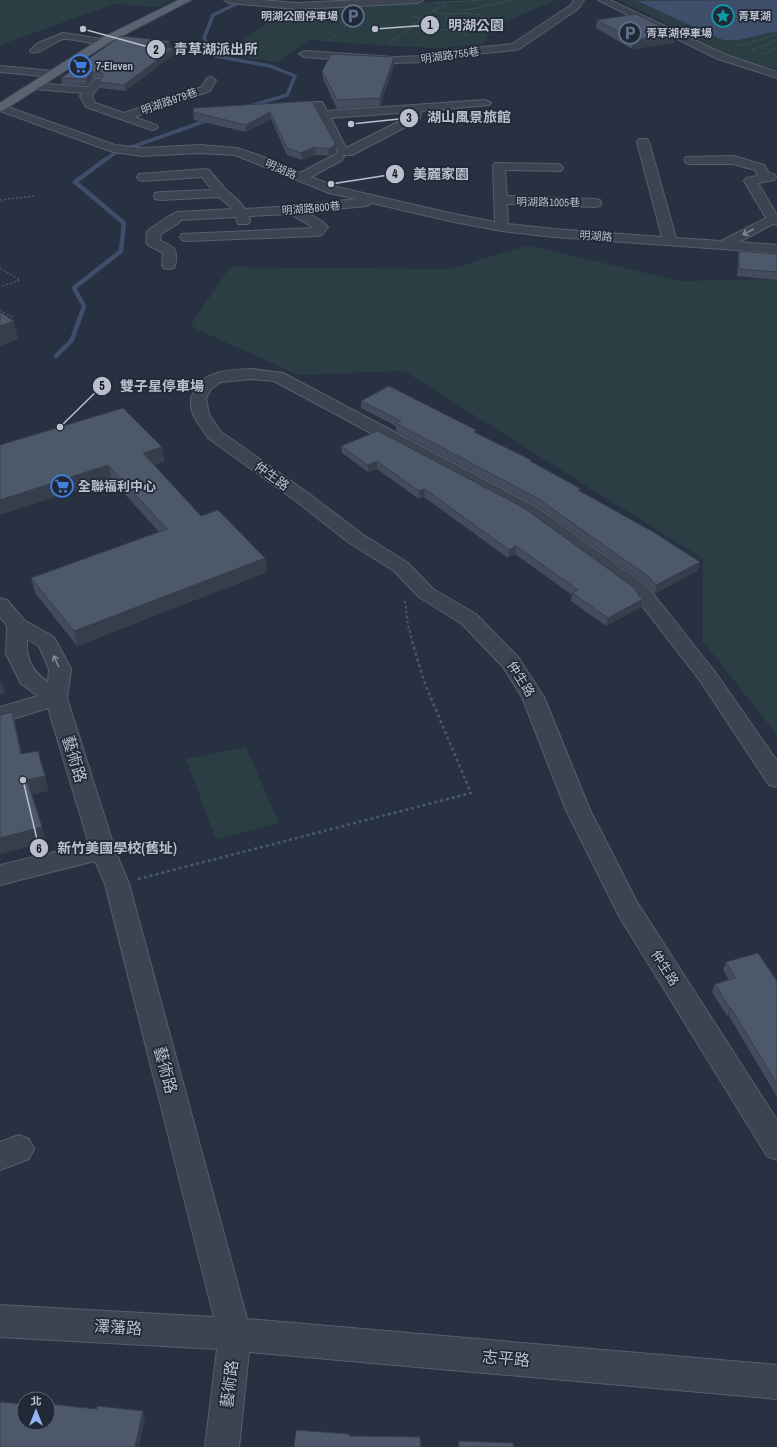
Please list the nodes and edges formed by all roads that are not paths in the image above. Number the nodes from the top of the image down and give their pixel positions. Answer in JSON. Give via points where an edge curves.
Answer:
{"nodes":[{"id":1,"x":186,"y":0,"type":"edge"},
{"id":2,"x":229,"y":0,"type":"edge"},
{"id":3,"x":418,"y":0,"type":"edge"},
{"id":4,"x":579,"y":0,"type":"edge"},
{"id":5,"x":603,"y":0,"type":"edge"},
{"id":6,"x":102,"y":42,"type":"junction"},
{"id":7,"x":35,"y":50,"type":"dead end"},
{"id":8,"x":304,"y":54,"type":"dead end"},
{"id":9,"x":0,"y":69,"type":"edge"},
{"id":10,"x":54,"y":74,"type":"junction"},
{"id":11,"x":777,"y":75,"type":"edge"},
{"id":12,"x":211,"y":80,"type":"dead end"},
{"id":13,"x":34,"y":86,"type":"junction"},
{"id":14,"x":485,"y":103,"type":"dead end"},
{"id":15,"x":318,"y":104,"type":"dead end"},
{"id":16,"x":0,"y":108,"type":"edge"},
{"id":17,"x":417,"y":108,"type":"junction"},
{"id":18,"x":324,"y":115,"type":"junction"},
{"id":19,"x":123,"y":117,"type":"junction"},
{"id":20,"x":152,"y":127,"type":"dead end"},
{"id":21,"x":643,"y":142,"type":"dead end"},
{"id":22,"x":343,"y":154,"type":"junction"},
{"id":23,"x":690,"y":160,"type":"dead end"},
{"id":24,"x":556,"y":168,"type":"dead end"},
{"id":25,"x":143,"y":177,"type":"dead end"},
{"id":26,"x":771,"y":177,"type":"edge"},
{"id":27,"x":301,"y":178,"type":"junction"},
{"id":28,"x":222,"y":193,"type":"junction"},
{"id":29,"x":160,"y":196,"type":"dead end"},
{"id":30,"x":379,"y":200,"type":"junction"},
{"id":31,"x":501,"y":200,"type":"junction"},
{"id":32,"x":595,"y":203,"type":"dead end"},
{"id":33,"x":293,"y":210,"type":"junction"},
{"id":34,"x":242,"y":213,"type":"junction"},
{"id":35,"x":776,"y":222,"type":"edge"},
{"id":36,"x":502,"y":227,"type":"junction"},
{"id":37,"x":244,"y":234,"type":"junction"},
{"id":38,"x":187,"y":237,"type":"dead end"},
{"id":39,"x":670,"y":241,"type":"junction"},
{"id":40,"x":723,"y":245,"type":"junction"},
{"id":41,"x":772,"y":249,"type":"edge"},
{"id":42,"x":169,"y":265,"type":"dead end"},
{"id":43,"x":0,"y":604,"type":"edge"},
{"id":44,"x":17,"y":625,"type":"junction"},
{"id":45,"x":56,"y":698,"type":"junction"},
{"id":46,"x":0,"y":715,"type":"edge"},
{"id":47,"x":777,"y":779,"type":"edge"},
{"id":48,"x":103,"y":850,"type":"junction"},
{"id":49,"x":0,"y":875,"type":"edge"},
{"id":50,"x":777,"y":1146,"type":"edge"},
{"id":51,"x":0,"y":1321,"type":"edge"},
{"id":52,"x":235,"y":1334,"type":"junction"},
{"id":53,"x":777,"y":1382,"type":"edge"},
{"id":54,"x":222,"y":1447,"type":"edge"}],
"edges":[{"from":1,"to":6,"type":"main road","name":"明湖路"},
{"from":2,"to":3,"type":"street","via":[[297,6]]},
{"from":4,"to":8,"type":"street","name":"明湖路755巷","via":[[575,7],[515,47],[453,53],[426,59]]},
{"from":5,"to":11,"type":"street","via":[[722,57]]},
{"from":6,"to":7,"type":"street","via":[[63,36]]},
{"from":6,"to":10,"type":"main road","name":"明湖路"},
{"from":9,"to":10,"type":"street"},
{"from":10,"to":13,"type":"main road","name":"明湖路"},
{"from":12,"to":19,"type":"street","name":"明湖路979巷","via":[[206,89]]},
{"from":13,"to":16,"type":"main road","name":"明湖路"},
{"from":13,"to":19,"type":"street","name":"明湖路979巷","via":[[94,86],[86,96],[90,105]]},
{"from":14,"to":17,"type":"street"},
{"from":15,"to":18,"type":"street"},
{"from":16,"to":27,"type":"street","name":"明湖路","via":[[113,148],[132,151],[168,152],[200,149],[237,152]]},
{"from":17,"to":18,"type":"street"},
{"from":17,"to":22,"type":"street","via":[[415,118]]},
{"from":18,"to":22,"type":"street"},
{"from":19,"to":20,"type":"street","name":"明湖路979巷"},
{"from":21,"to":39,"type":"street"},
{"from":22,"to":27,"type":"street"},
{"from":23,"to":26,"type":"street","via":[[734,160],[760,168]]},
{"from":24,"to":31,"type":"street","name":"明湖路1005巷","via":[[499,166]]},
{"from":25,"to":28,"type":"street","via":[[205,173]]},
{"from":26,"to":35,"type":"street","via":[[750,181]]},
{"from":27,"to":30,"type":"street","name":"明湖路","via":[[333,190]]},
{"from":28,"to":29,"type":"street"},
{"from":28,"to":34,"type":"street","via":[[236,203]]},
{"from":30,"to":33,"type":"street","name":"明湖路800巷"},
{"from":30,"to":36,"type":"street","name":"明湖路"},
{"from":31,"to":32,"type":"street","name":"明湖路1005巷"},
{"from":31,"to":36,"type":"street","name":"明湖路1005巷"},
{"from":33,"to":34,"type":"street","name":"明湖路800巷"},
{"from":33,"to":37,"type":"street","via":[[321,227],[317,232]]},
{"from":34,"to":37,"type":"street"},
{"from":34,"to":42,"type":"street","name":"明湖路800巷","via":[[177,216],[172,222],[154,232],[153,242],[170,251]]},
{"from":35,"to":40,"type":"street","one_way":true},
{"from":35,"to":41,"type":"street","via":[[772,231]]},
{"from":36,"to":39,"type":"street","name":"明湖路"},
{"from":37,"to":38,"type":"street"},
{"from":39,"to":40,"type":"street","name":"明湖路"},
{"from":40,"to":41,"type":"street","name":"明湖路"},
{"from":43,"to":44,"type":"street","name":"藝術路"},
{"from":44,"to":45,"type":"street","via":[[16,654],[29,679]]},
{"from":45,"to":44,"type":"street","name":"藝術路","one_way":true,"via":[[60,669],[47,642]]},
{"from":45,"to":46,"type":"street"},
{"from":45,"to":48,"type":"street","name":"藝術路"},
{"from":47,"to":50,"type":"street","name":"仲生路","via":[[708,677],[640,590],[530,512],[277,376],[233,375],[216,378],[204,386],[198,398],[201,414],[214,434],[355,538],[400,567],[426,593],[468,619],[511,662],[533,697],[578,810],[628,909]]},
{"from":48,"to":49,"type":"street"},
{"from":48,"to":52,"type":"street","name":"藝術路","via":[[117,884]]},
{"from":51,"to":52,"type":"street","name":"澤藩路"},
{"from":52,"to":53,"type":"street","name":"志平路"},
{"from":52,"to":54,"type":"street","name":"藝術路"}]}
